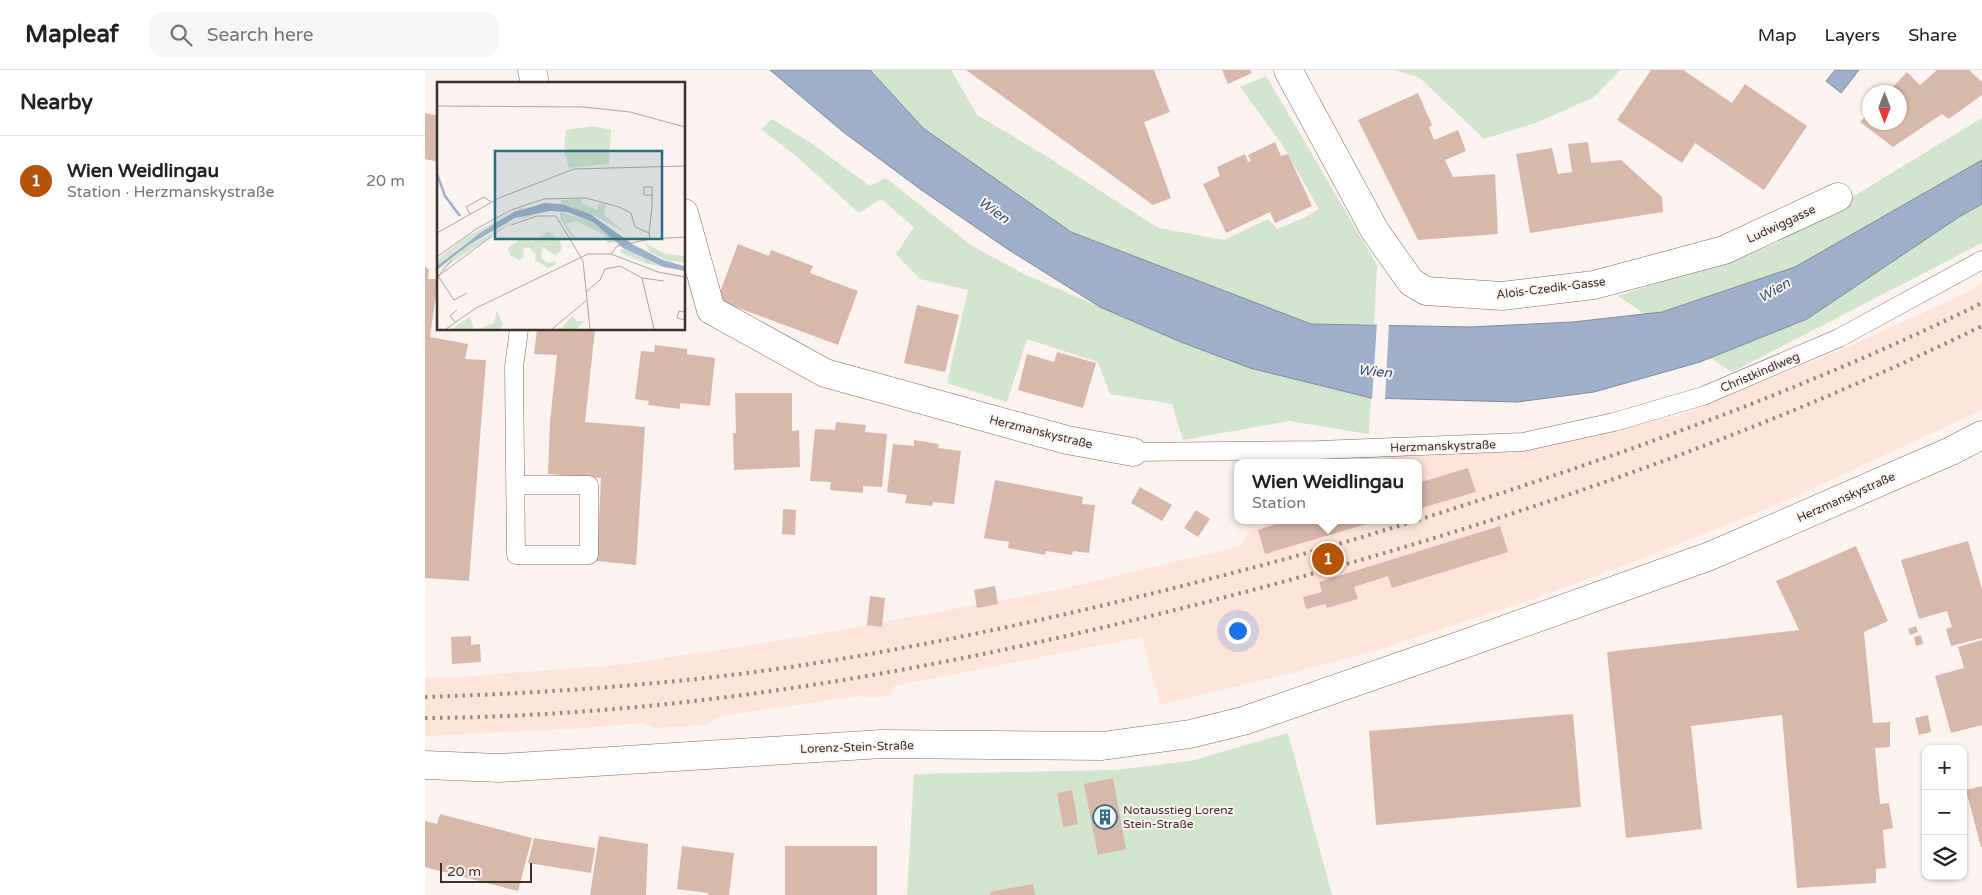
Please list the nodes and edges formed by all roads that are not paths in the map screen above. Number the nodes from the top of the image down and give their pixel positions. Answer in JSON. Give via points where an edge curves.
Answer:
{"nodes":[{"id":1,"x":1287,"y":70,"type":"edge"},
{"id":2,"x":1838,"y":197,"type":"dead end"},
{"id":3,"x":685,"y":217,"type":"edge"},
{"id":4,"x":1724,"y":250,"type":"joint"},
{"id":5,"x":1982,"y":260,"type":"edge"},
{"id":6,"x":519,"y":330,"type":"edge"},
{"id":7,"x":1982,"y":435,"type":"edge"},
{"id":8,"x":1523,"y":442,"type":"joint"},
{"id":9,"x":1133,"y":452,"type":"joint"},
{"id":10,"x":516,"y":485,"type":"junction"},
{"id":11,"x":1284,"y":706,"type":"joint"},
{"id":12,"x":425,"y":765,"type":"edge"}],
"edges":[{"from":1,"to":4,"type":"street","name":"Alois-Czedik-Gasse","via":[[1375,231],[1411,282],[1426,290],[1502,296],[1594,285]]},
{"from":2,"to":4,"type":"street","name":"Ludwiggasse"},
{"from":3,"to":9,"type":"street","name":"Herzmanskystraße","via":[[711,310],[825,373],[1067,440]]},
{"from":5,"to":8,"type":"lane","name":"Christkindlweg","via":[[1839,338],[1703,396],[1614,422]]},
{"from":6,"to":10,"type":"lane","via":[[514,367]]},
{"from":7,"to":11,"type":"street","name":"Herzmanskystraße","via":[[1710,556]]},
{"from":8,"to":9,"type":"lane","name":"Herzmanskystraße","via":[[1319,450]]},
{"from":10,"to":10,"type":"lane","via":[[516,555],[589,555],[589,485]]},
{"from":11,"to":12,"type":"street","name":"Lorenz-Stein-Straße","via":[[1243,721],[1190,734],[1102,746],[882,744],[499,768]]}]}
